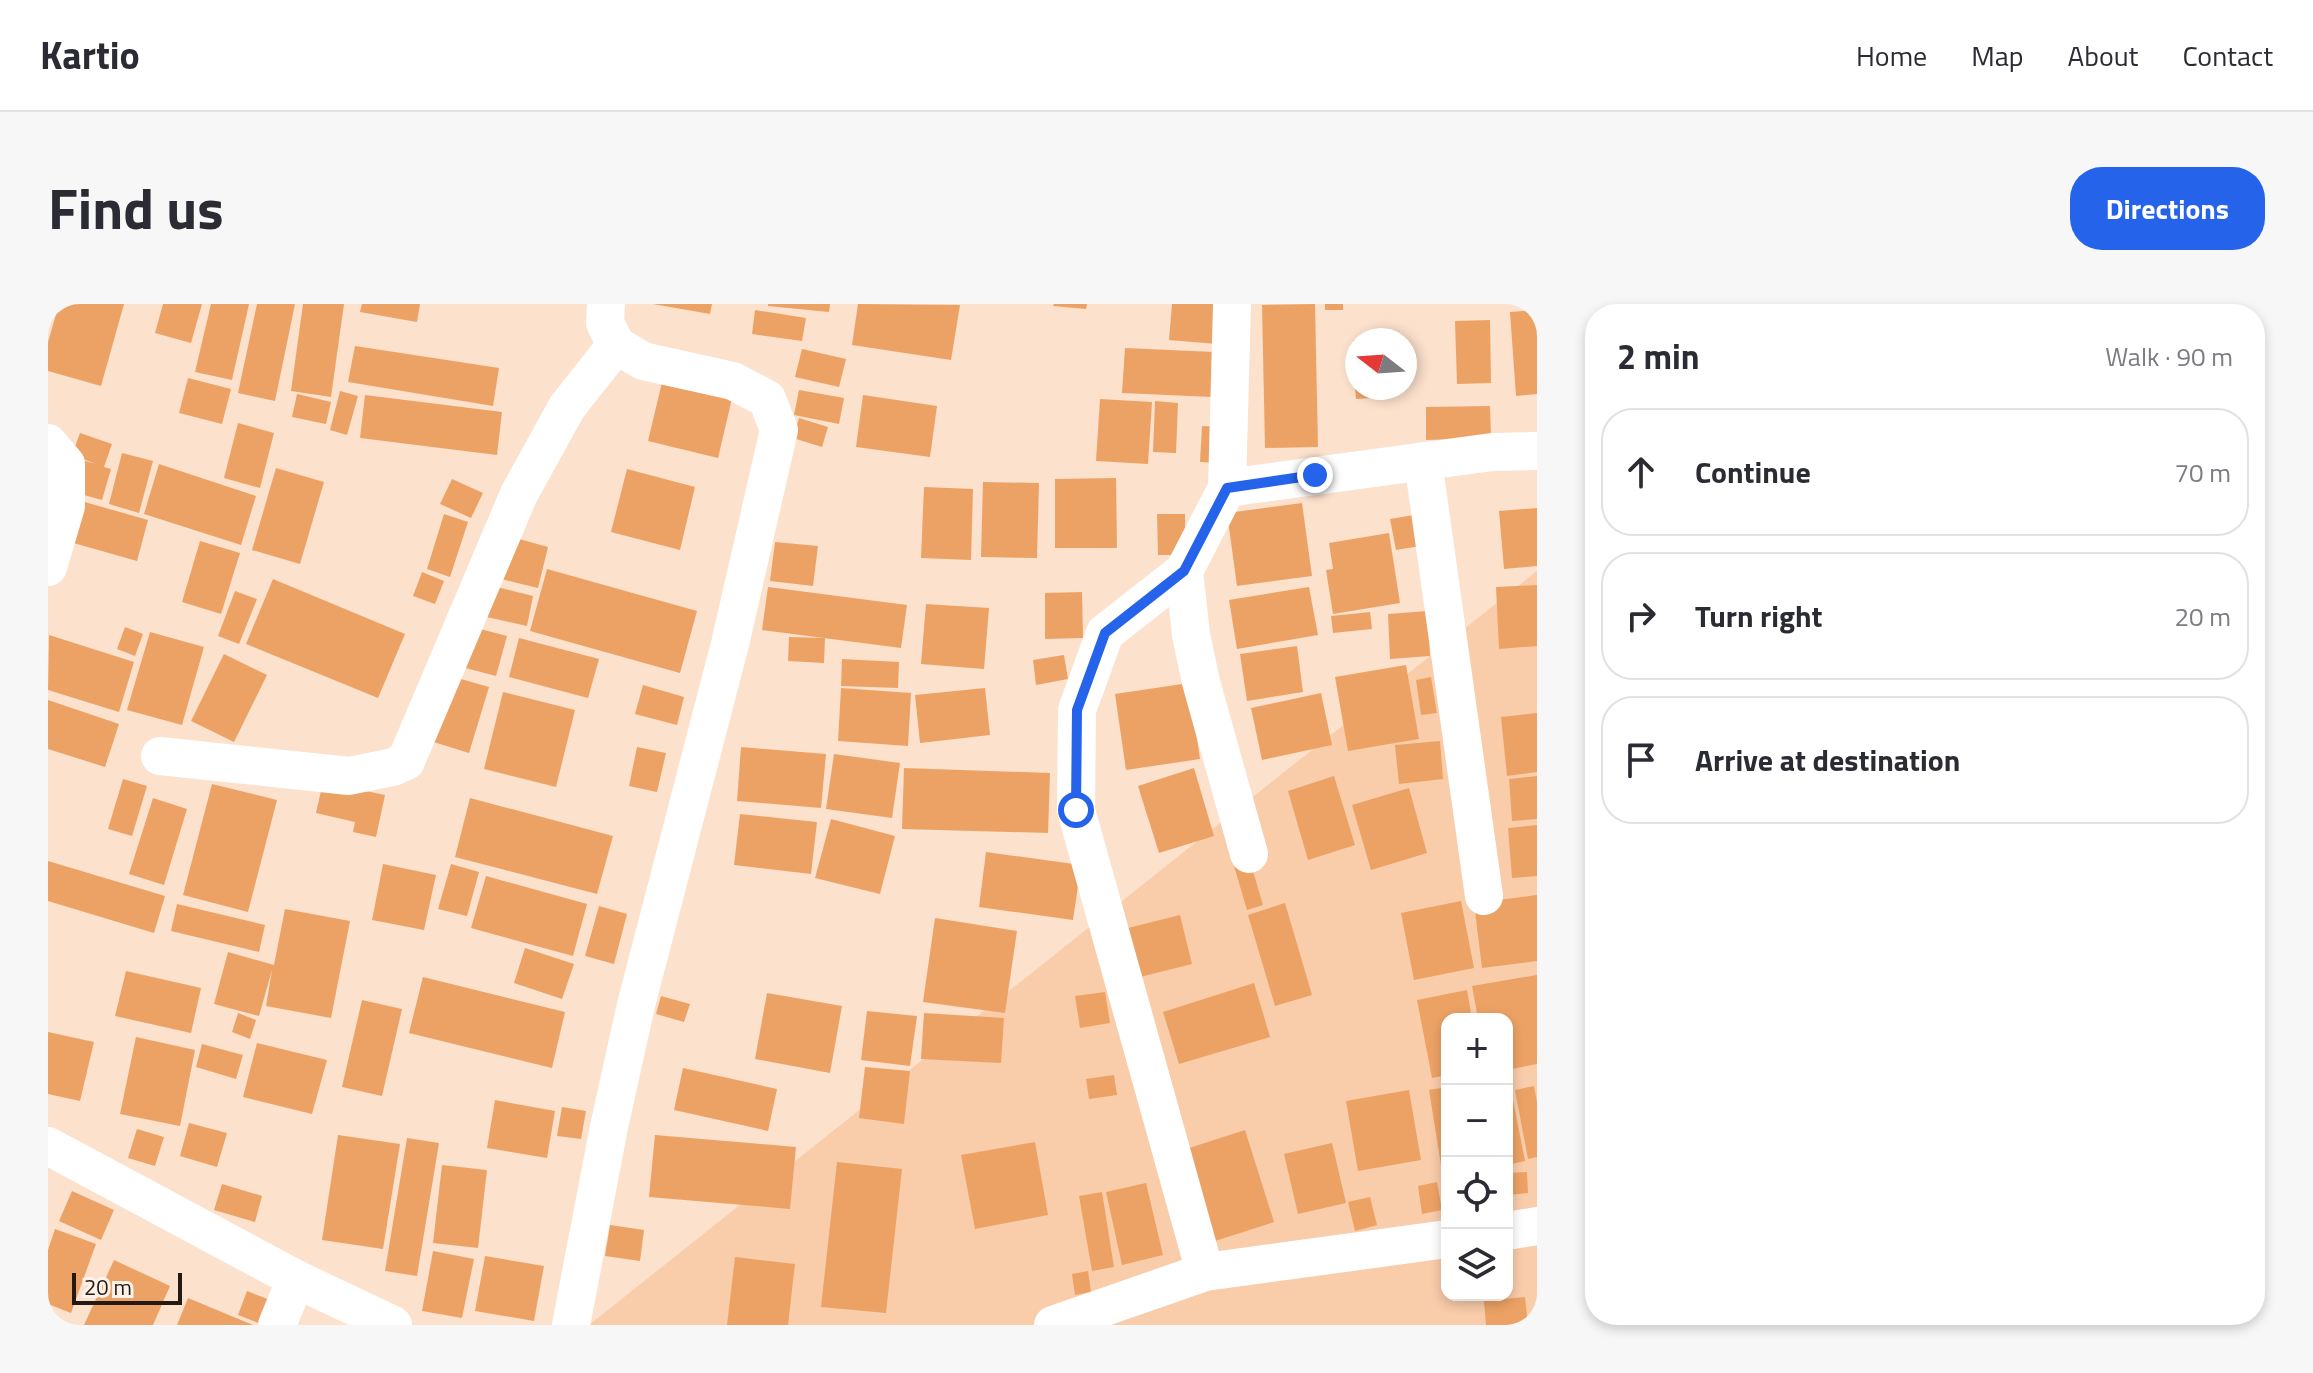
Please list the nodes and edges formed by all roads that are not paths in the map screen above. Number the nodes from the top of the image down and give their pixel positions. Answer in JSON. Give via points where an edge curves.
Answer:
{"nodes":[{"id":1,"x":606,"y":304,"type":"edge"},
{"id":2,"x":1232,"y":304,"type":"edge"},
{"id":3,"x":616,"y":345,"type":"junction"},
{"id":4,"x":48,"y":443,"type":"edge"},
{"id":5,"x":1537,"y":451,"type":"edge"},
{"id":6,"x":1423,"y":461,"type":"junction"},
{"id":7,"x":1227,"y":488,"type":"junction"},
{"id":8,"x":48,"y":567,"type":"edge"},
{"id":9,"x":1184,"y":571,"type":"junction"},
{"id":10,"x":160,"y":756,"type":"dead end"},
{"id":11,"x":1249,"y":854,"type":"dead end"},
{"id":12,"x":1484,"y":896,"type":"dead end"},
{"id":13,"x":48,"y":1146,"type":"edge"},
{"id":14,"x":1537,"y":1226,"type":"edge"},
{"id":15,"x":1513,"y":1230,"type":"edge"},
{"id":16,"x":1441,"y":1240,"type":"edge"},
{"id":17,"x":1205,"y":1272,"type":"junction"},
{"id":18,"x":296,"y":1279,"type":"junction"},
{"id":19,"x":277,"y":1325,"type":"edge"},
{"id":20,"x":393,"y":1325,"type":"edge"},
{"id":21,"x":571,"y":1325,"type":"edge"},
{"id":22,"x":1053,"y":1325,"type":"edge"}],
"edges":[{"from":1,"to":3,"type":"street","via":[[605,323]]},
{"from":2,"to":7,"type":"street"},
{"from":3,"to":10,"type":"street","via":[[567,407],[519,494],[406,761],[349,776]]},
{"from":3,"to":21,"type":"street","via":[[643,361],[733,381],[767,399],[779,430],[633,1021]]},
{"from":4,"to":8,"type":"street","via":[[66,464],[66,506]]},
{"from":5,"to":6,"type":"street"},
{"from":6,"to":7,"type":"street"},
{"from":6,"to":12,"type":"street"},
{"from":7,"to":9,"type":"street"},
{"from":9,"to":11,"type":"street","via":[[1201,682]]},
{"from":9,"to":17,"type":"street","via":[[1105,633],[1077,710],[1076,810]]},
{"from":13,"to":18,"type":"street"},
{"from":14,"to":15,"type":"street"},
{"from":16,"to":17,"type":"street"},
{"from":17,"to":22,"type":"street"},
{"from":18,"to":19,"type":"street"},
{"from":18,"to":20,"type":"street"}]}
